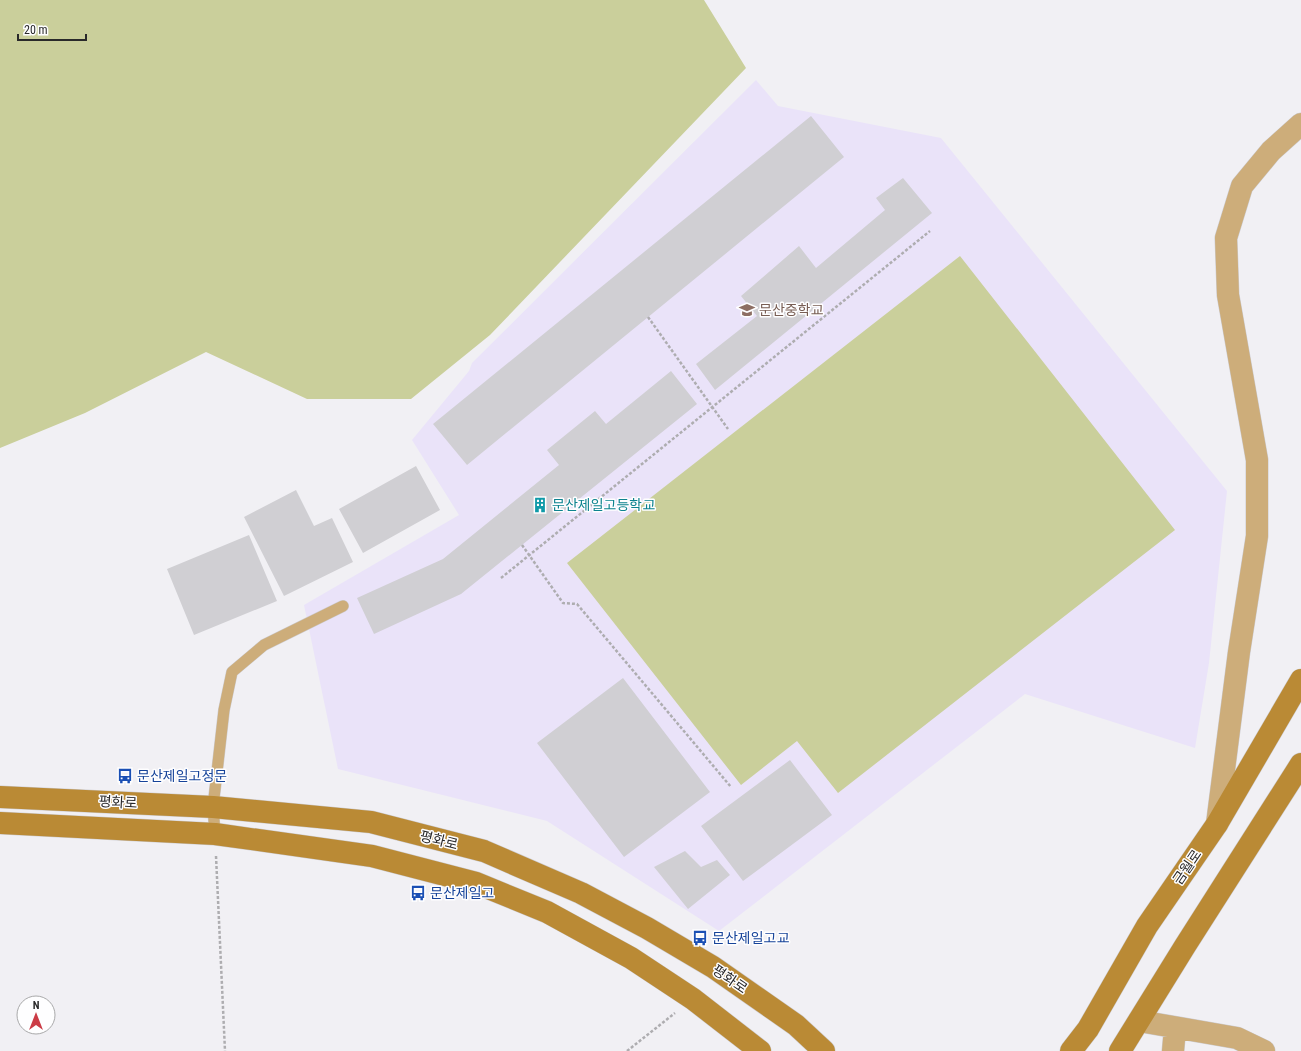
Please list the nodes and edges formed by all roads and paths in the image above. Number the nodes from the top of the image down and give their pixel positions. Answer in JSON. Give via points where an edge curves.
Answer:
{"nodes":[{"id":1,"x":1301,"y":124,"type":"edge"},
{"id":2,"x":930,"y":231,"type":"dead end"},
{"id":3,"x":648,"y":317,"type":"dead end"},
{"id":4,"x":728,"y":429,"type":"dead end"},
{"id":5,"x":522,"y":545,"type":"dead end"},
{"id":6,"x":501,"y":578,"type":"dead end"},
{"id":7,"x":343,"y":606,"type":"dead end"},
{"id":8,"x":1301,"y":680,"type":"edge"},
{"id":9,"x":1301,"y":764,"type":"edge"},
{"id":10,"x":731,"y":787,"type":"dead end"},
{"id":11,"x":0,"y":797,"type":"edge"},
{"id":12,"x":213,"y":807,"type":"junction"},
{"id":13,"x":0,"y":823,"type":"edge"},
{"id":14,"x":1217,"y":824,"type":"junction"},
{"id":15,"x":215,"y":834,"type":"junction"},
{"id":16,"x":693,"y":1000,"type":"junction"},
{"id":17,"x":1139,"y":1021,"type":"junction"},
{"id":18,"x":1175,"y":1028,"type":"junction"},
{"id":19,"x":225,"y":1051,"type":"edge"},
{"id":20,"x":626,"y":1051,"type":"edge"},
{"id":21,"x":760,"y":1051,"type":"edge"},
{"id":22,"x":824,"y":1051,"type":"edge"},
{"id":23,"x":1071,"y":1051,"type":"edge"},
{"id":24,"x":1120,"y":1051,"type":"edge"},
{"id":25,"x":1173,"y":1051,"type":"edge"},
{"id":26,"x":1264,"y":1051,"type":"edge"}],
"edges":[{"from":1,"to":14,"type":"street","via":[[1271,151],[1242,186],[1226,238],[1228,295],[1257,460],[1257,536],[1238,652]]},
{"from":2,"to":6,"type":"path"},
{"from":3,"to":4,"type":"path"},
{"from":5,"to":10,"type":"path","via":[[563,603],[577,604]]},
{"from":7,"to":12,"type":"lane","via":[[264,644],[232,672],[224,710]]},
{"from":8,"to":14,"type":"main road","name":"금월로"},
{"from":9,"to":17,"type":"main road"},
{"from":11,"to":12,"type":"main road","name":"평화로"},
{"from":12,"to":15,"type":"lane"},
{"from":12,"to":22,"type":"main road","name":"평화로","via":[[371,822],[484,851],[581,893],[647,928],[713,967],[796,1025]]},
{"from":13,"to":15,"type":"main road","name":"평화로"},
{"from":14,"to":23,"type":"main road","name":"금월로","via":[[1147,926],[1088,1029]]},
{"from":15,"to":16,"type":"main road","name":"평화로","via":[[372,856],[476,883],[548,912],[631,958]]},
{"from":15,"to":19,"type":"path"},
{"from":16,"to":20,"type":"path"},
{"from":16,"to":21,"type":"main road","name":"평화로"},
{"from":17,"to":18,"type":"street"},
{"from":17,"to":24,"type":"main road"},
{"from":18,"to":25,"type":"street"},
{"from":18,"to":26,"type":"street","via":[[1237,1038]]}]}
